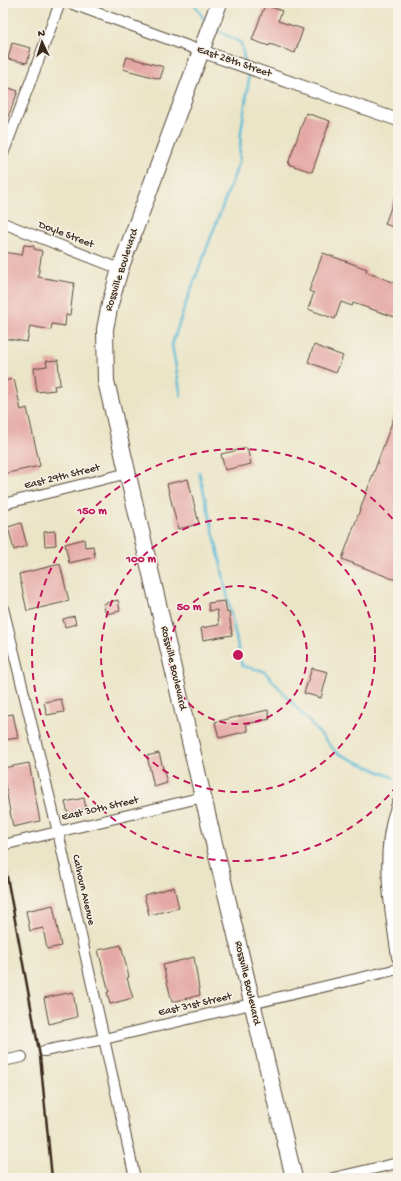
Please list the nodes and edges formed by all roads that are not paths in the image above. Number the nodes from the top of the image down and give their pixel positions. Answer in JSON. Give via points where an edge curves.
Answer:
{"nodes":[{"id":1,"x":60,"y":3,"type":"edge"},
{"id":2,"x":70,"y":3,"type":"edge"},
{"id":3,"x":219,"y":3,"type":"edge"},
{"id":4,"x":201,"y":51,"type":"junction"},
{"id":5,"x":398,"y":120,"type":"edge"},
{"id":6,"x":3,"y":154,"type":"edge"},
{"id":7,"x":3,"y":223,"type":"edge"},
{"id":8,"x":120,"y":269,"type":"junction"},
{"id":9,"x":128,"y":473,"type":"junction"},
{"id":10,"x":3,"y":504,"type":"edge"},
{"id":11,"x":3,"y":608,"type":"edge"},
{"id":12,"x":203,"y":797,"type":"junction"},
{"id":13,"x":398,"y":804,"type":"edge"},
{"id":14,"x":58,"y":832,"type":"junction"},
{"id":15,"x":3,"y":846,"type":"edge"},
{"id":16,"x":398,"y":957,"type":"edge"},
{"id":17,"x":398,"y":969,"type":"edge"},
{"id":18,"x":252,"y":1004,"type":"junction"},
{"id":19,"x":104,"y":1039,"type":"junction"},
{"id":20,"x":44,"y":1052,"type":"dead end"},
{"id":21,"x":22,"y":1057,"type":"dead end"},
{"id":22,"x":3,"y":1061,"type":"edge"},
{"id":23,"x":398,"y":1163,"type":"edge"},
{"id":24,"x":135,"y":1178,"type":"edge"},
{"id":25,"x":294,"y":1178,"type":"edge"},
{"id":26,"x":333,"y":1178,"type":"edge"}],
"edges":[{"from":1,"to":6,"type":"street"},
{"from":2,"to":4,"type":"street","name":"East 28th Street"},
{"from":3,"to":4,"type":"highway","name":"Rossville Boulevard"},
{"from":4,"to":5,"type":"street","name":"East 28th Street"},
{"from":4,"to":8,"type":"highway","name":"Rossville Boulevard"},
{"from":7,"to":8,"type":"street","name":"Doyle Street"},
{"from":8,"to":9,"type":"highway","name":"Rossville Boulevard","via":[[105,329],[106,380]]},
{"from":9,"to":10,"type":"street","name":"East 29th Street"},
{"from":9,"to":12,"type":"highway","name":"Rossville Boulevard"},
{"from":11,"to":14,"type":"street","name":"Calhoun Avenue"},
{"from":12,"to":14,"type":"street","name":"East 30th Street"},
{"from":12,"to":18,"type":"highway","name":"Rossville Boulevard"},
{"from":13,"to":16,"type":"street","via":[[392,825],[388,861],[390,902]]},
{"from":14,"to":15,"type":"street","name":"East 30th Street"},
{"from":14,"to":19,"type":"street","name":"Calhoun Avenue"},
{"from":17,"to":18,"type":"street","name":"East 31st Street"},
{"from":18,"to":19,"type":"street","name":"East 31st Street"},
{"from":18,"to":25,"type":"highway","name":"Rossville Boulevard"},
{"from":19,"to":20,"type":"street","name":"East 31st Street"},
{"from":19,"to":24,"type":"street","name":"Calhoun Avenue"},
{"from":21,"to":22,"type":"street"},
{"from":23,"to":26,"type":"street"}]}
